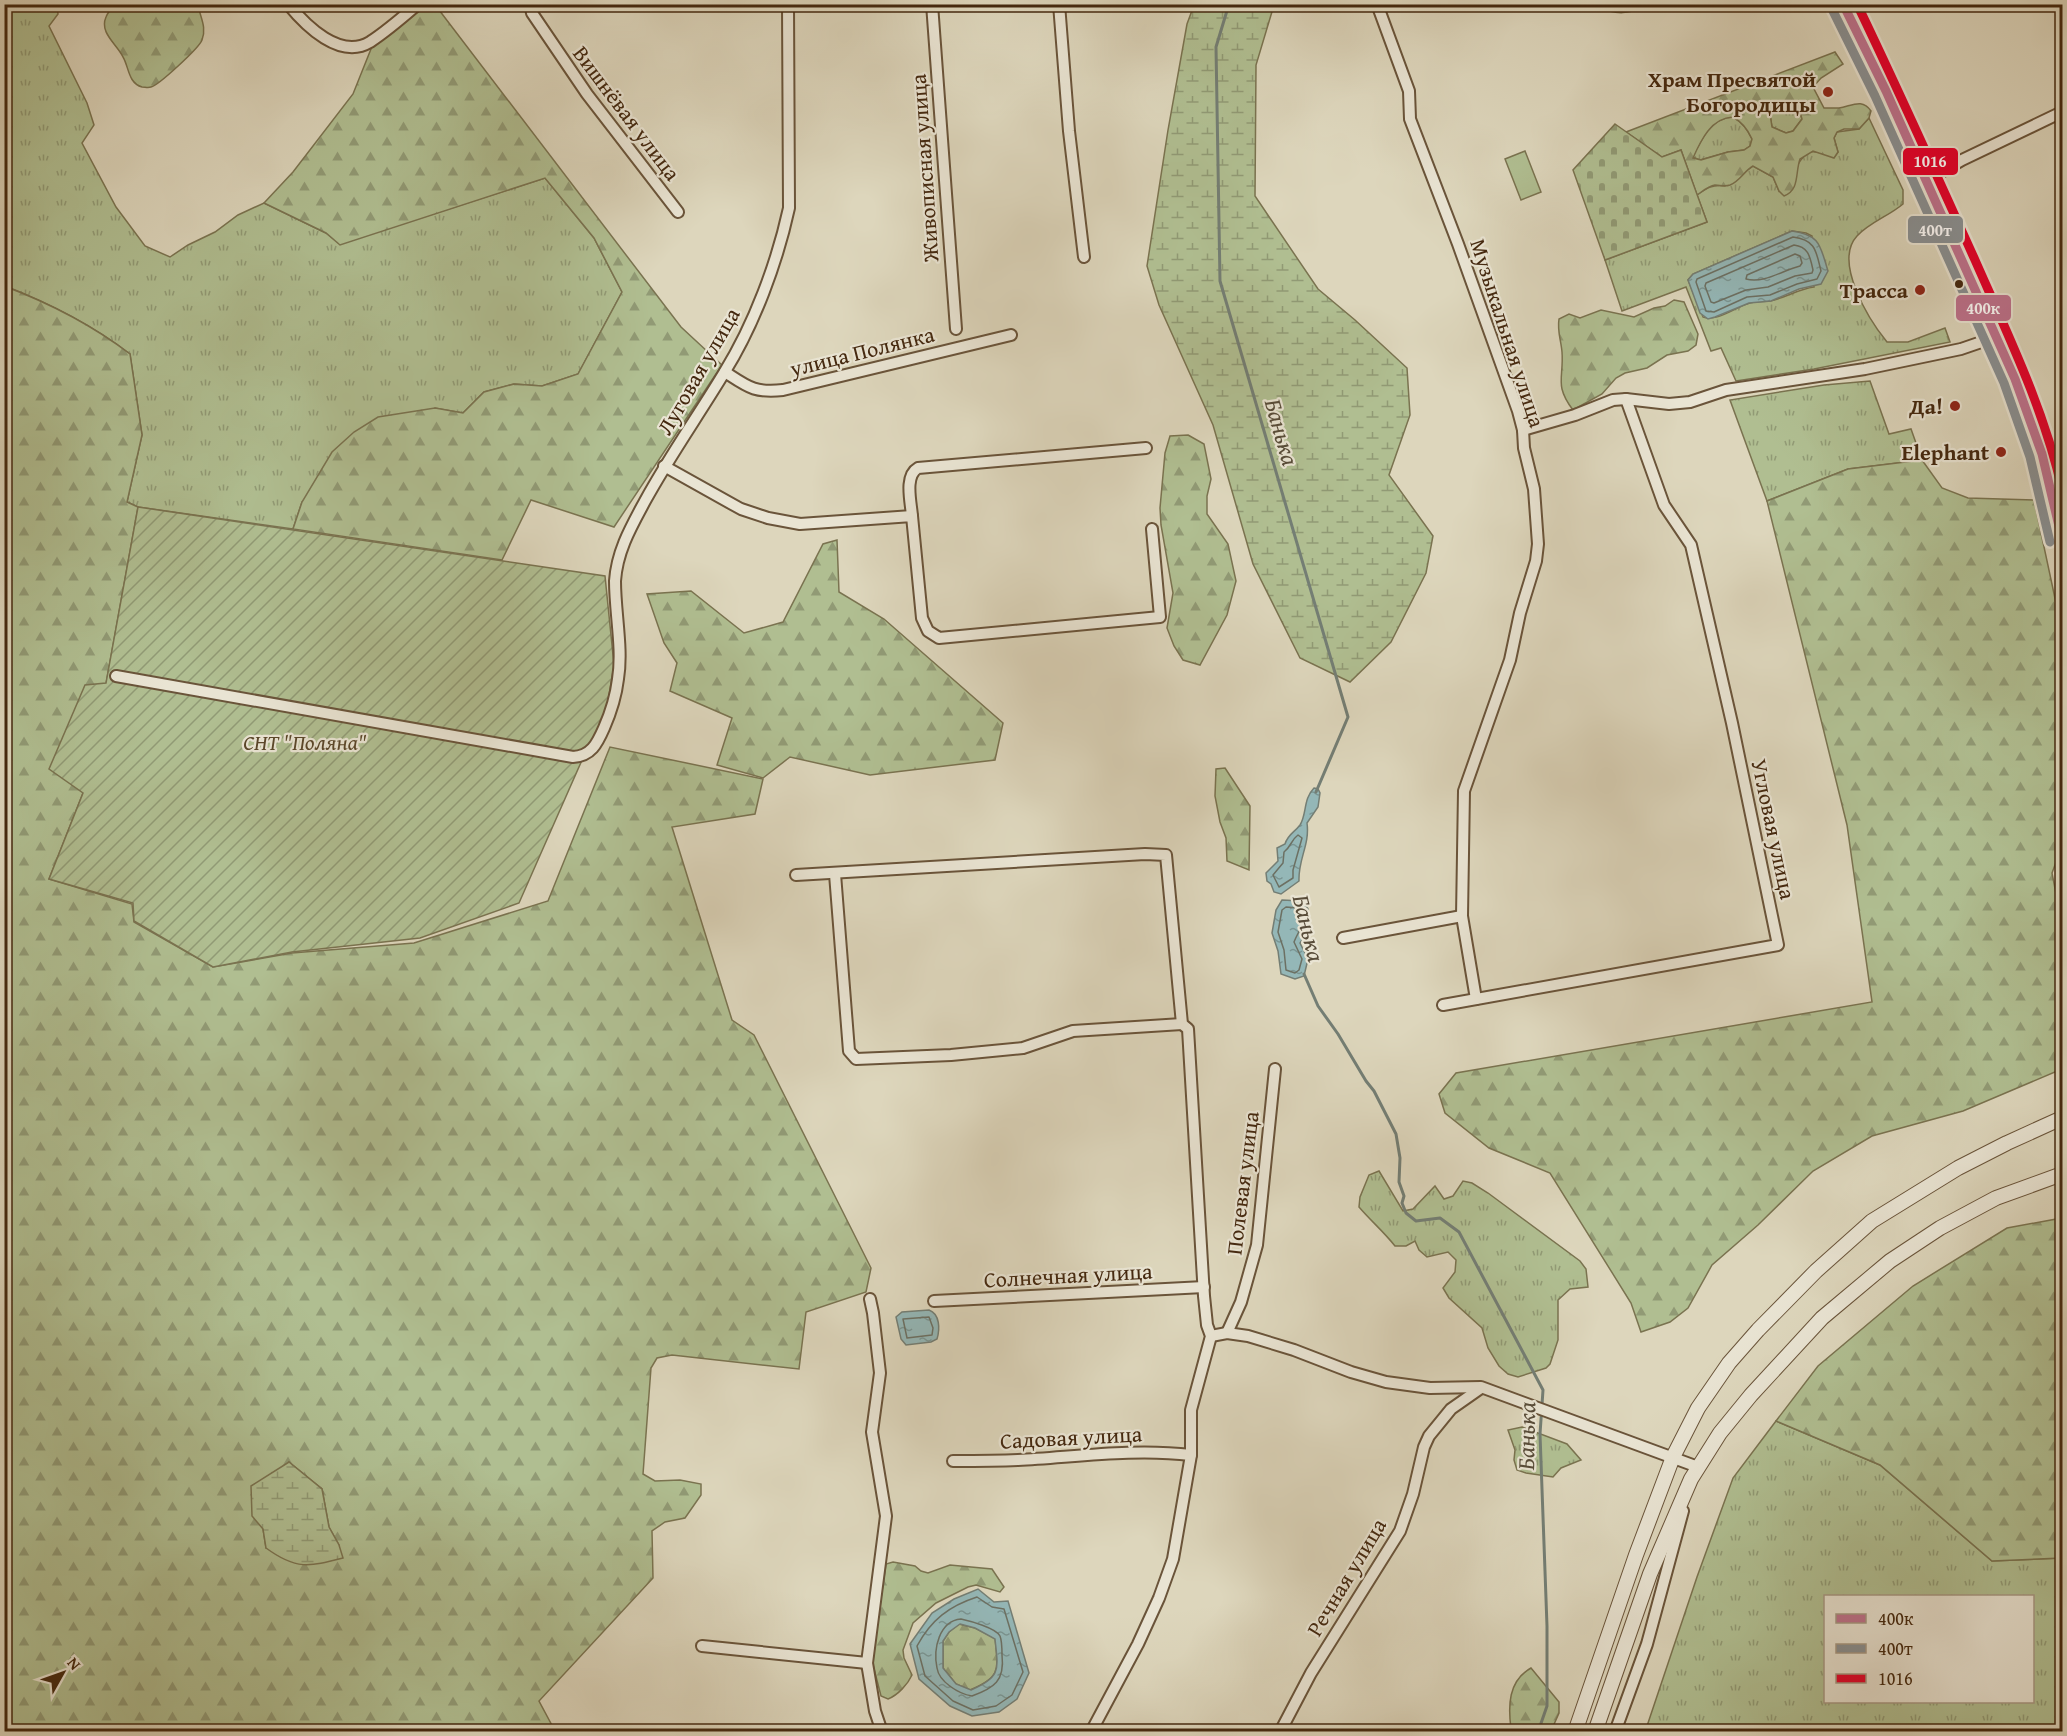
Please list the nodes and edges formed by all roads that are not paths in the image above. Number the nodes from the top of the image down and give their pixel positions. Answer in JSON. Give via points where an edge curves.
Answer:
{"nodes":[{"id":1,"x":288,"y":4,"type":"edge"},
{"id":2,"x":418,"y":4,"type":"edge"},
{"id":3,"x":530,"y":4,"type":"edge"},
{"id":4,"x":788,"y":4,"type":"edge"},
{"id":5,"x":932,"y":4,"type":"edge"},
{"id":6,"x":1059,"y":4,"type":"edge"},
{"id":7,"x":1377,"y":4,"type":"edge"},
{"id":8,"x":1843,"y":4,"type":"edge"},
{"id":9,"x":2062,"y":112,"type":"edge"},
{"id":10,"x":1926,"y":181,"type":"junction"},
{"id":11,"x":678,"y":212,"type":"dead end"},
{"id":12,"x":1084,"y":257,"type":"dead end"},
{"id":13,"x":956,"y":329,"type":"dead end"},
{"id":14,"x":1011,"y":335,"type":"dead end"},
{"id":15,"x":1996,"y":337,"type":"junction"},
{"id":16,"x":725,"y":372,"type":"junction"},
{"id":17,"x":1626,"y":399,"type":"junction"},
{"id":18,"x":1523,"y":430,"type":"junction"},
{"id":19,"x":1146,"y":448,"type":"dead end"},
{"id":20,"x":664,"y":466,"type":"junction"},
{"id":21,"x":912,"y":516,"type":"junction"},
{"id":22,"x":1152,"y":529,"type":"dead end"},
{"id":23,"x":2062,"y":539,"type":"edge"},
{"id":24,"x":116,"y":676,"type":"dead end"},
{"id":25,"x":836,"y":874,"type":"junction"},
{"id":26,"x":796,"y":875,"type":"dead end"},
{"id":27,"x":1462,"y":916,"type":"junction"},
{"id":28,"x":1343,"y":938,"type":"dead end"},
{"id":29,"x":1476,"y":999,"type":"junction"},
{"id":30,"x":1443,"y":1005,"type":"dead end"},
{"id":31,"x":1182,"y":1024,"type":"junction"},
{"id":32,"x":1275,"y":1069,"type":"dead end"},
{"id":33,"x":2062,"y":1119,"type":"edge"},
{"id":34,"x":2062,"y":1174,"type":"edge"},
{"id":35,"x":1204,"y":1287,"type":"junction"},
{"id":36,"x":870,"y":1299,"type":"dead end"},
{"id":37,"x":934,"y":1301,"type":"dead end"},
{"id":38,"x":1227,"y":1333,"type":"junction"},
{"id":39,"x":1211,"y":1336,"type":"junction"},
{"id":40,"x":1481,"y":1388,"type":"junction"},
{"id":41,"x":1191,"y":1455,"type":"junction"},
{"id":42,"x":1673,"y":1457,"type":"junction"},
{"id":43,"x":953,"y":1461,"type":"dead end"},
{"id":44,"x":1695,"y":1473,"type":"junction"},
{"id":45,"x":702,"y":1646,"type":"dead end"},
{"id":46,"x":867,"y":1663,"type":"junction"},
{"id":47,"x":882,"y":1731,"type":"edge"},
{"id":48,"x":1090,"y":1731,"type":"edge"},
{"id":49,"x":1280,"y":1731,"type":"edge"},
{"id":50,"x":1575,"y":1731,"type":"edge"},
{"id":51,"x":1595,"y":1731,"type":"edge"},
{"id":52,"x":1615,"y":1731,"type":"edge"}],
"edges":[{"from":1,"to":2,"type":"street","via":[[318,34],[350,46],[369,43]]},
{"from":3,"to":11,"type":"street","name":"Вишнёвая улица","via":[[532,13],[587,94]]},
{"from":4,"to":16,"type":"street","name":"Луговая улица","via":[[789,208],[783,238],[754,317]]},
{"from":5,"to":13,"type":"street","name":"Живописная улица"},
{"from":6,"to":12,"type":"street"},
{"from":7,"to":18,"type":"street","name":"Музыкальная улица","via":[[1409,91],[1410,119]]},
{"from":8,"to":10,"type":"main road"},
{"from":9,"to":10,"type":"street"},
{"from":10,"to":15,"type":"main road"},
{"from":14,"to":16,"type":"street","name":"улица Полянка","via":[[783,390],[752,390]]},
{"from":15,"to":17,"type":"street","via":[[1961,349],[1865,369],[1726,390],[1690,402]]},
{"from":15,"to":23,"type":"main road","via":[[2039,443]]},
{"from":16,"to":20,"type":"street","name":"Луговая улица"},
{"from":17,"to":18,"type":"street"},
{"from":17,"to":29,"type":"street","name":"Угловая улица","via":[[1664,505],[1691,545],[1778,945]]},
{"from":18,"to":27,"type":"street","name":"Музыкальная улица","via":[[1534,489],[1536,561],[1510,660],[1464,791]]},
{"from":19,"to":21,"type":"street","via":[[918,468],[909,478]]},
{"from":20,"to":21,"type":"street","via":[[741,509],[768,518],[800,524]]},
{"from":20,"to":24,"type":"street","name":"Луговая улица","via":[[629,530],[616,568],[619,678],[600,738],[582,756]]},
{"from":21,"to":22,"type":"street","via":[[922,618],[928,631],[939,638],[1160,617]]},
{"from":25,"to":26,"type":"street"},
{"from":25,"to":31,"type":"street","via":[[1166,855]]},
{"from":25,"to":31,"type":"street","via":[[849,1051],[856,1059],[1023,1048],[1073,1031]]},
{"from":27,"to":28,"type":"street"},
{"from":27,"to":29,"type":"street","name":"Музыкальная улица"},
{"from":29,"to":30,"type":"street","name":"Угловая улица"},
{"from":31,"to":35,"type":"street","via":[[1188,1029]]},
{"from":32,"to":38,"type":"street","name":"Полевая улица","via":[[1257,1245],[1241,1302]]},
{"from":33,"to":42,"type":"street","via":[[1958,1168],[1872,1221],[1816,1271],[1729,1364],[1698,1408]]},
{"from":34,"to":44,"type":"street","via":[[1996,1198],[1890,1261],[1814,1327],[1751,1395],[1720,1433]]},
{"from":35,"to":37,"type":"street","name":"Солнечная улица"},
{"from":35,"to":39,"type":"street"},
{"from":36,"to":46,"type":"street","via":[[880,1373],[872,1432],[886,1516]]},
{"from":38,"to":39,"type":"street"},
{"from":38,"to":40,"type":"street","via":[[1294,1350],[1386,1382],[1430,1388]]},
{"from":39,"to":41,"type":"street","via":[[1191,1410]]},
{"from":40,"to":42,"type":"street"},
{"from":40,"to":49,"type":"street","name":"Речная улица","via":[[1451,1409],[1429,1436],[1400,1531],[1311,1673]]},
{"from":41,"to":43,"type":"street","name":"Садовая улица","via":[[1169,1452]]},
{"from":41,"to":48,"type":"street","via":[[1173,1559],[1159,1598]]},
{"from":42,"to":44,"type":"street"},
{"from":42,"to":50,"type":"street"},
{"from":44,"to":51,"type":"street","via":[[1650,1574]]},
{"from":44,"to":52,"type":"street","via":[[1647,1644]]},
{"from":45,"to":46,"type":"street"},
{"from":46,"to":47,"type":"street"}]}
